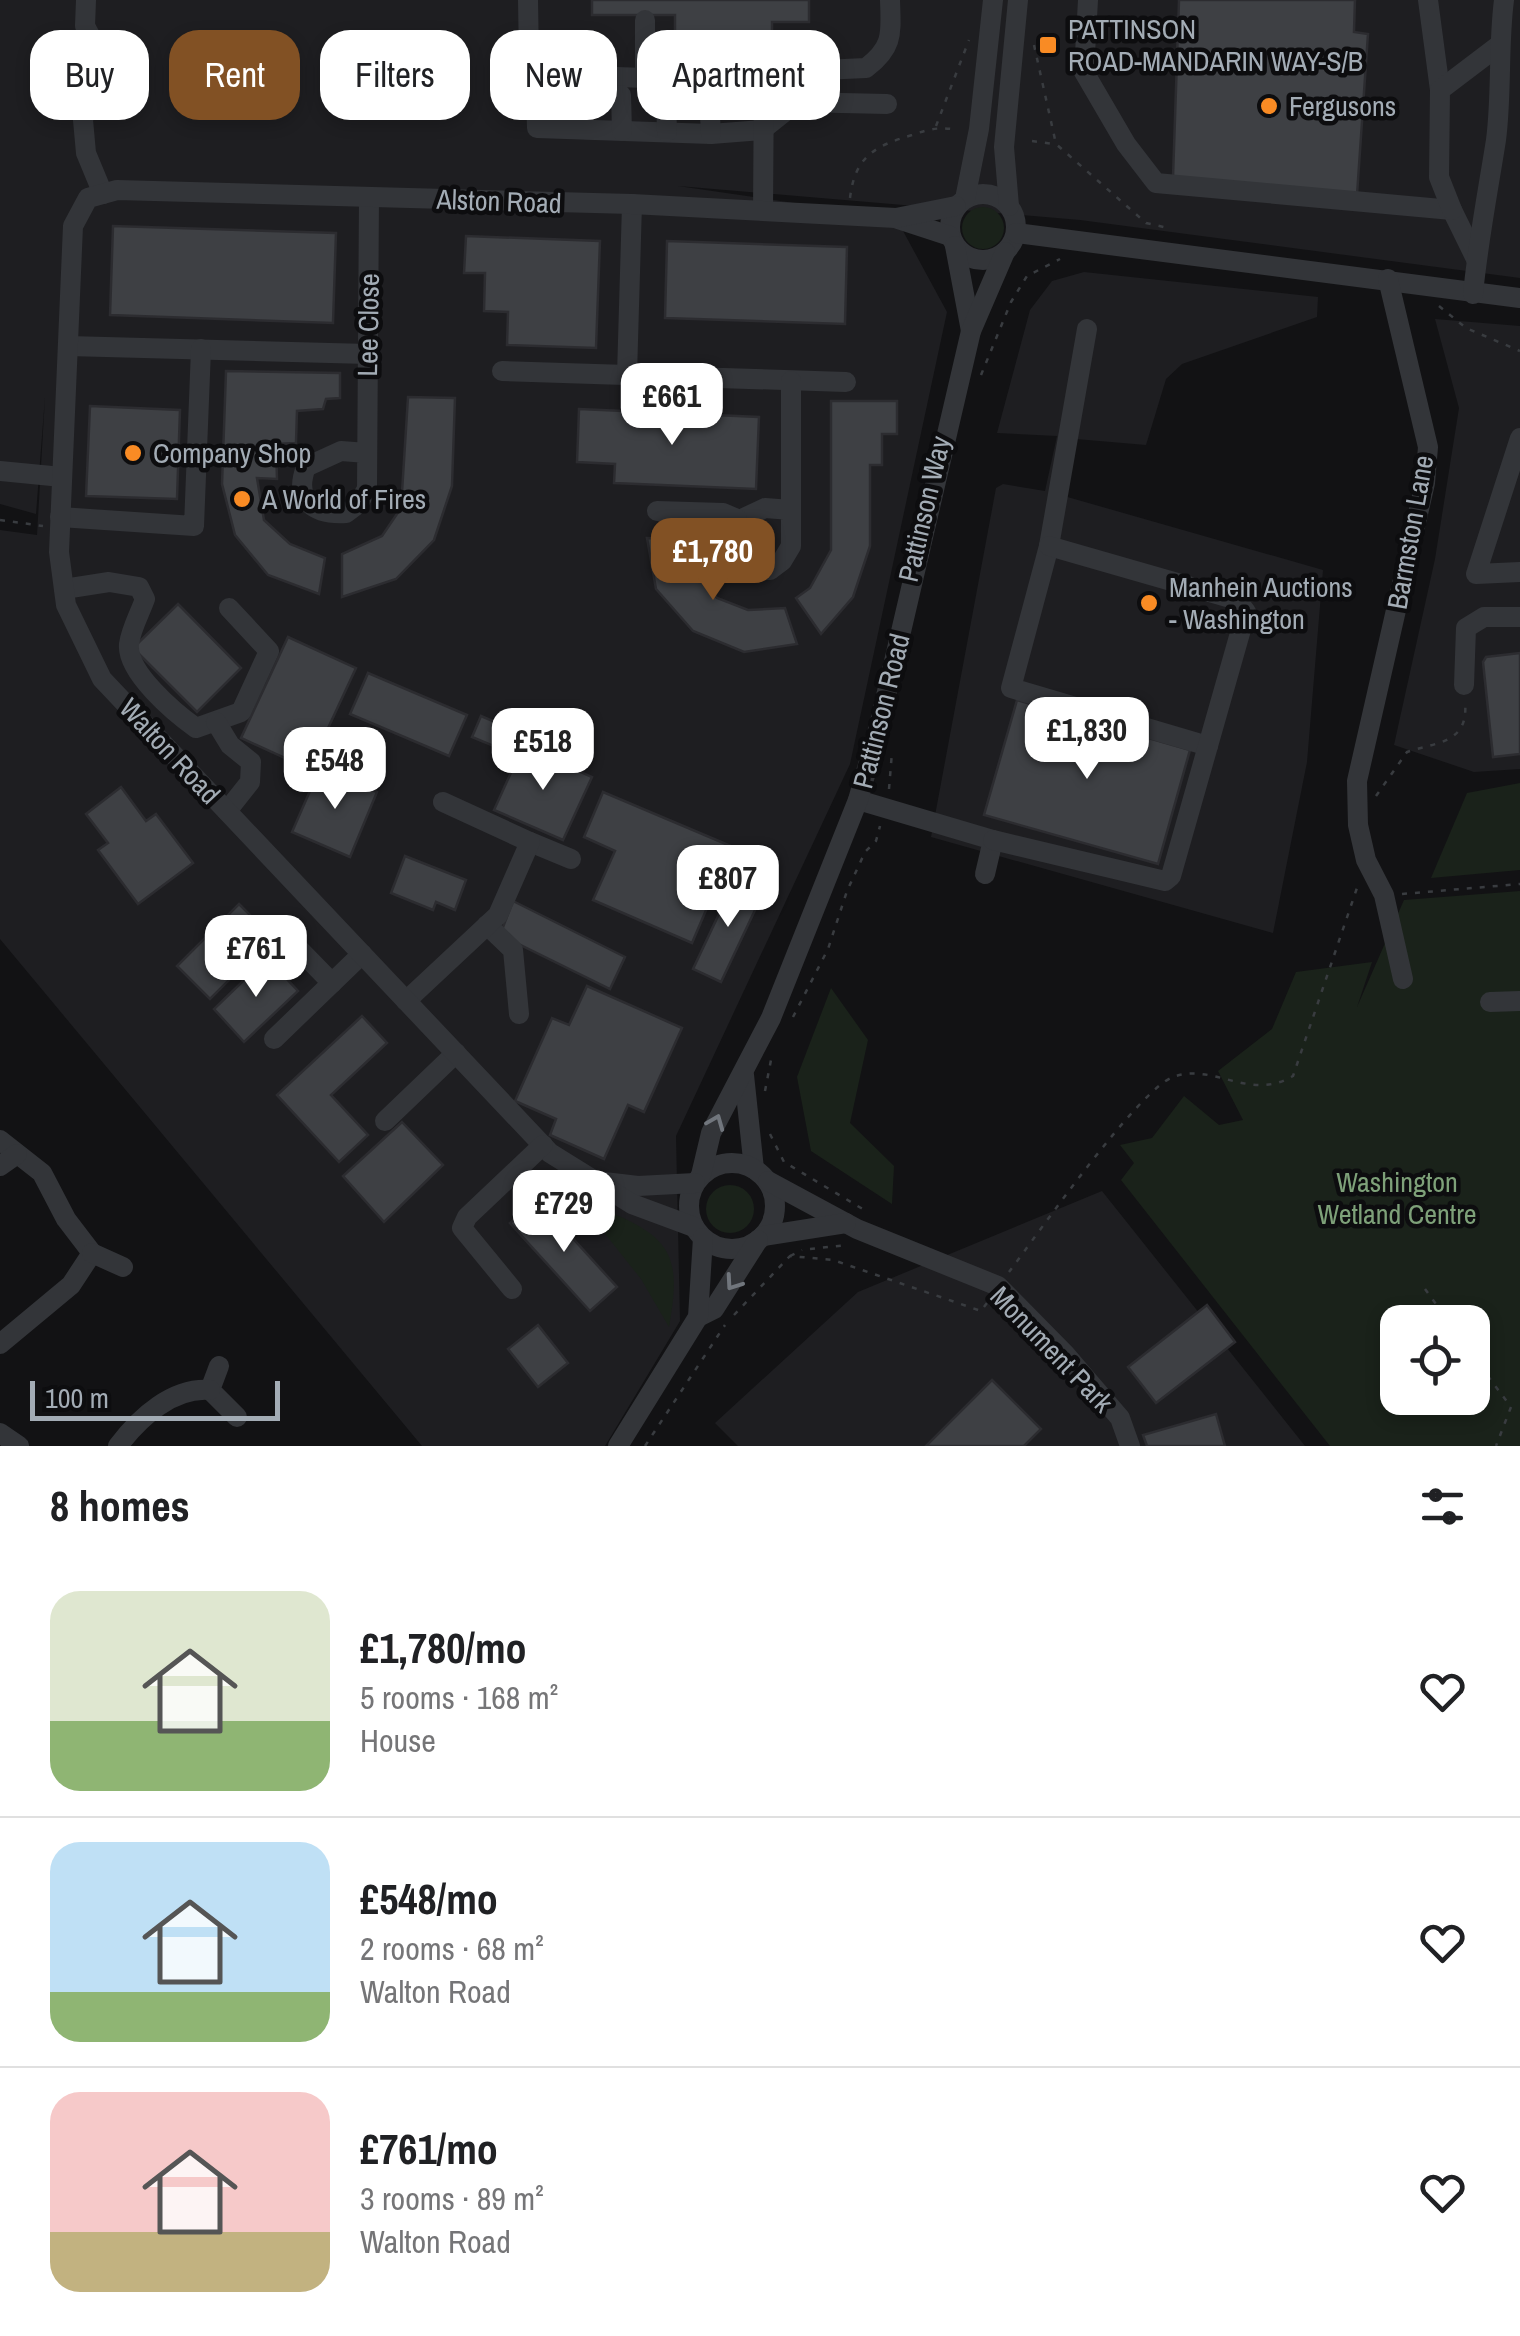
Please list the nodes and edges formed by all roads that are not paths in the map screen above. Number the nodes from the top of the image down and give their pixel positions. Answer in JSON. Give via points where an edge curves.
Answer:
{"nodes":[{"id":1,"x":86,"y":0,"type":"edge"},
{"id":2,"x":528,"y":0,"type":"edge"},
{"id":3,"x":890,"y":0,"type":"edge"},
{"id":4,"x":993,"y":0,"type":"edge"},
{"id":5,"x":1018,"y":0,"type":"edge"},
{"id":6,"x":1088,"y":0,"type":"edge"},
{"id":7,"x":1428,"y":0,"type":"edge"},
{"id":8,"x":1504,"y":0,"type":"edge"},
{"id":9,"x":645,"y":20,"type":"dead end"},
{"id":10,"x":645,"y":30,"type":"edge"},
{"id":11,"x":1498,"y":46,"type":"junction"},
{"id":12,"x":840,"y":69,"type":"edge"},
{"id":13,"x":637,"y":78,"type":"edge"},
{"id":14,"x":1440,"y":90,"type":"junction"},
{"id":15,"x":620,"y":95,"type":"dead end"},
{"id":16,"x":887,"y":104,"type":"dead end"},
{"id":17,"x":537,"y":120,"type":"edge"},
{"id":18,"x":578,"y":120,"type":"edge"},
{"id":19,"x":667,"y":120,"type":"edge"},
{"id":20,"x":711,"y":120,"type":"edge"},
{"id":21,"x":762,"y":120,"type":"edge"},
{"id":22,"x":578,"y":130,"type":"junction"},
{"id":23,"x":762,"y":130,"type":"junction"},
{"id":24,"x":622,"y":131,"type":"junction"},
{"id":25,"x":667,"y":132,"type":"junction"},
{"id":26,"x":711,"y":134,"type":"junction"},
{"id":27,"x":103,"y":194,"type":"junction"},
{"id":28,"x":369,"y":197,"type":"junction"},
{"id":29,"x":961,"y":203,"type":"junction"},
{"id":30,"x":632,"y":204,"type":"junction"},
{"id":31,"x":1010,"y":206,"type":"junction"},
{"id":32,"x":1452,"y":210,"type":"junction"},
{"id":33,"x":763,"y":212,"type":"junction"},
{"id":34,"x":896,"y":218,"type":"junction"},
{"id":35,"x":953,"y":241,"type":"junction"},
{"id":36,"x":1011,"y":243,"type":"junction"},
{"id":37,"x":1476,"y":259,"type":"junction"},
{"id":38,"x":1388,"y":279,"type":"junction"},
{"id":39,"x":1473,"y":294,"type":"junction"},
{"id":40,"x":1520,"y":298,"type":"edge"},
{"id":41,"x":1088,"y":329,"type":"dead end"},
{"id":42,"x":971,"y":331,"type":"junction"},
{"id":43,"x":68,"y":346,"type":"junction"},
{"id":44,"x":201,"y":349,"type":"junction"},
{"id":45,"x":368,"y":354,"type":"junction"},
{"id":46,"x":502,"y":371,"type":"dead end"},
{"id":47,"x":626,"y":375,"type":"junction"},
{"id":48,"x":791,"y":381,"type":"junction"},
{"id":49,"x":846,"y":382,"type":"dead end"},
{"id":50,"x":1520,"y":438,"type":"edge"},
{"id":51,"x":367,"y":453,"type":"dead end"},
{"id":52,"x":0,"y":471,"type":"edge"},
{"id":53,"x":62,"y":478,"type":"junction"},
{"id":54,"x":790,"y":510,"type":"junction"},
{"id":55,"x":657,"y":511,"type":"dead end"},
{"id":56,"x":737,"y":519,"type":"junction"},
{"id":57,"x":60,"y":522,"type":"junction"},
{"id":58,"x":1049,"y":546,"type":"junction"},
{"id":59,"x":1520,"y":572,"type":"edge"},
{"id":60,"x":64,"y":589,"type":"junction"},
{"id":61,"x":229,"y":608,"type":"dead end"},
{"id":62,"x":1520,"y":617,"type":"edge"},
{"id":63,"x":1464,"y":685,"type":"road end"},
{"id":64,"x":216,"y":722,"type":"junction"},
{"id":65,"x":1208,"y":746,"type":"junction"},
{"id":66,"x":858,"y":800,"type":"junction"},
{"id":67,"x":443,"y":802,"type":"dead end"},
{"id":68,"x":227,"y":811,"type":"junction"},
{"id":69,"x":993,"y":840,"type":"junction"},
{"id":70,"x":530,"y":842,"type":"junction"},
{"id":71,"x":571,"y":859,"type":"dead end"},
{"id":72,"x":985,"y":874,"type":"dead end"},
{"id":73,"x":487,"y":925,"type":"junction"},
{"id":74,"x":292,"y":942,"type":"dead end"},
{"id":75,"x":362,"y":954,"type":"junction"},
{"id":76,"x":1404,"y":980,"type":"dead end"},
{"id":77,"x":332,"y":983,"type":"junction"},
{"id":78,"x":406,"y":1001,"type":"junction"},
{"id":79,"x":1520,"y":1001,"type":"edge"},
{"id":80,"x":1490,"y":1002,"type":"dead end"},
{"id":81,"x":519,"y":1014,"type":"dead end"},
{"id":82,"x":274,"y":1039,"type":"dead end"},
{"id":83,"x":456,"y":1053,"type":"junction"},
{"id":84,"x":744,"y":1075,"type":"junction"},
{"id":85,"x":385,"y":1121,"type":"dead end"},
{"id":86,"x":543,"y":1145,"type":"junction"},
{"id":87,"x":6,"y":1153,"type":"edge"},
{"id":88,"x":761,"y":1175,"type":"junction"},
{"id":89,"x":698,"y":1179,"type":"junction"},
{"id":90,"x":598,"y":1181,"type":"junction"},
{"id":91,"x":852,"y":1226,"type":"junction"},
{"id":92,"x":698,"y":1232,"type":"junction"},
{"id":93,"x":761,"y":1238,"type":"junction"},
{"id":94,"x":92,"y":1253,"type":"junction"},
{"id":95,"x":123,"y":1266,"type":"dead end"},
{"id":96,"x":512,"y":1289,"type":"dead end"},
{"id":97,"x":698,"y":1317,"type":"junction"},
{"id":98,"x":0,"y":1344,"type":"edge"},
{"id":99,"x":219,"y":1366,"type":"dead end"},
{"id":100,"x":210,"y":1390,"type":"junction"},
{"id":101,"x":236,"y":1417,"type":"dead end"},
{"id":102,"x":0,"y":1433,"type":"edge"},
{"id":103,"x":1123,"y":1444,"type":"edge"},
{"id":104,"x":20,"y":1446,"type":"edge"},
{"id":105,"x":118,"y":1446,"type":"edge"},
{"id":106,"x":618,"y":1446,"type":"edge"}],
"edges":[{"from":1,"to":27,"type":"street","via":[[84,26],[98,70],[84,120],[86,153]]},
{"from":2,"to":13,"type":"street","via":[[529,58],[543,70]]},
{"from":3,"to":12,"type":"street","via":[[886,53],[866,68]]},
{"from":4,"to":29,"type":"street","via":[[980,129]]},
{"from":5,"to":31,"type":"street","via":[[1004,147]]},
{"from":6,"to":32,"type":"street","via":[[1084,72],[1156,183]]},
{"from":7,"to":14,"type":"street"},
{"from":8,"to":11,"type":"street"},
{"from":9,"to":10,"type":"street"},
{"from":11,"to":14,"type":"street"},
{"from":11,"to":37,"type":"street","via":[[1496,138]]},
{"from":14,"to":32,"type":"street","via":[[1439,178]]},
{"from":15,"to":24,"type":"street"},
{"from":16,"to":23,"type":"street","via":[[796,102]]},
{"from":17,"to":22,"type":"street","via":[[537,128]]},
{"from":18,"to":22,"type":"street"},
{"from":19,"to":25,"type":"street"},
{"from":20,"to":26,"type":"street"},
{"from":21,"to":23,"type":"street"},
{"from":22,"to":24,"type":"street"},
{"from":23,"to":26,"type":"street"},
{"from":23,"to":33,"type":"street"},
{"from":24,"to":25,"type":"street"},
{"from":25,"to":26,"type":"street"},
{"from":27,"to":28,"type":"street","name":"Alston Road"},
{"from":27,"to":43,"type":"street","name":"Walton Road","via":[[88,198],[73,226]]},
{"from":28,"to":30,"type":"street","name":"Alston Road"},
{"from":28,"to":45,"type":"street","name":"Lee Close"},
{"from":29,"to":31,"type":"street","via":[[986,194]]},
{"from":29,"to":34,"type":"street","name":"Alston Road"},
{"from":29,"to":35,"type":"street","via":[[949,224]]},
{"from":30,"to":33,"type":"street","name":"Alston Road"},
{"from":30,"to":47,"type":"street"},
{"from":31,"to":36,"type":"street"},
{"from":32,"to":37,"type":"street"},
{"from":33,"to":34,"type":"street","name":"Alston Road"},
{"from":34,"to":35,"type":"street","name":"Alston Road"},
{"from":35,"to":36,"type":"street","via":[[979,260],[993,259]]},
{"from":35,"to":42,"type":"street","name":"Pattinson Road"},
{"from":36,"to":38,"type":"street"},
{"from":36,"to":42,"type":"street","name":"Pattinson Road"},
{"from":37,"to":39,"type":"street"},
{"from":38,"to":39,"type":"street"},
{"from":38,"to":76,"type":"street","name":"Barmston Lane","via":[[1428,447],[1357,780],[1366,860],[1384,896]]},
{"from":39,"to":40,"type":"street"},
{"from":41,"to":58,"type":"street"},
{"from":42,"to":66,"type":"street","name":"Pattinson Road"},
{"from":43,"to":44,"type":"street"},
{"from":43,"to":53,"type":"street","name":"Walton Road"},
{"from":44,"to":45,"type":"street"},
{"from":44,"to":57,"type":"street","via":[[194,526]]},
{"from":45,"to":51,"type":"street","name":"Lee Close"},
{"from":46,"to":47,"type":"street"},
{"from":47,"to":48,"type":"street"},
{"from":48,"to":49,"type":"street"},
{"from":48,"to":54,"type":"street"},
{"from":50,"to":59,"type":"street","via":[[1476,574]]},
{"from":52,"to":53,"type":"street"},
{"from":53,"to":57,"type":"street","name":"Walton Road"},
{"from":54,"to":56,"type":"street","via":[[764,508]]},
{"from":54,"to":56,"type":"street","via":[[790,546],[770,570],[739,569],[730,560],[726,535]]},
{"from":55,"to":56,"type":"street","via":[[723,512]]},
{"from":57,"to":60,"type":"street","name":"Walton Road"},
{"from":58,"to":65,"type":"street","via":[[1236,600],[1246,612]]},
{"from":58,"to":65,"type":"street","via":[[1010,688]]},
{"from":60,"to":64,"type":"street","via":[[109,582],[139,587],[145,599],[128,646],[136,668],[196,728]]},
{"from":60,"to":68,"type":"street","name":"Walton Road","via":[[80,640],[102,678]]},
{"from":61,"to":64,"type":"street","via":[[268,651],[241,712]]},
{"from":62,"to":63,"type":"street","via":[[1484,618],[1466,628]]},
{"from":64,"to":68,"type":"street","via":[[252,762],[250,782]]},
{"from":65,"to":69,"type":"street","via":[[1165,881]]},
{"from":66,"to":69,"type":"street"},
{"from":66,"to":84,"type":"street","name":"Pattinson Road","via":[[810,930]]},
{"from":67,"to":70,"type":"street"},
{"from":68,"to":75,"type":"street","name":"Walton Road"},
{"from":69,"to":72,"type":"street"},
{"from":70,"to":71,"type":"street"},
{"from":70,"to":73,"type":"street","via":[[498,915]]},
{"from":73,"to":78,"type":"street"},
{"from":73,"to":81,"type":"street","via":[[512,950]]},
{"from":74,"to":77,"type":"street"},
{"from":75,"to":77,"type":"street"},
{"from":75,"to":78,"type":"street","name":"Walton Road"},
{"from":77,"to":82,"type":"street"},
{"from":78,"to":83,"type":"street","name":"Walton Road"},
{"from":79,"to":80,"type":"street"},
{"from":83,"to":85,"type":"street"},
{"from":83,"to":86,"type":"street","name":"Walton Road"},
{"from":84,"to":88,"type":"street"},
{"from":89,"to":84,"type":"street","name":"Pattinson Road","one_way":true,"via":[[728,1094]]},
{"from":86,"to":90,"type":"street","name":"Walton Road"},
{"from":86,"to":96,"type":"street","via":[[462,1228]]},
{"from":87,"to":94,"type":"street","via":[[42,1173]]},
{"from":88,"to":89,"type":"street","via":[[727,1162]]},
{"from":88,"to":91,"type":"street","name":"Monument Park"},
{"from":88,"to":93,"type":"street","via":[[775,1210]]},
{"from":89,"to":90,"type":"street","name":"Walton Road","via":[[638,1186]]},
{"from":89,"to":92,"type":"street","via":[[688,1205]]},
{"from":90,"to":92,"type":"street","name":"Walton Road","via":[[632,1204]]},
{"from":91,"to":93,"type":"street"},
{"from":91,"to":103,"type":"street","name":"Monument Park","via":[[998,1286],[1120,1418]]},
{"from":92,"to":93,"type":"street","via":[[730,1249]]},
{"from":92,"to":97,"type":"street"},
{"from":93,"to":97,"type":"street","one_way":true,"via":[[714,1309]]},
{"from":94,"to":95,"type":"street"},
{"from":94,"to":98,"type":"street","via":[[71,1285]]},
{"from":97,"to":106,"type":"street"},
{"from":99,"to":100,"type":"street"},
{"from":100,"to":101,"type":"street"},
{"from":100,"to":105,"type":"street","via":[[189,1388],[171,1397]]},
{"from":102,"to":104,"type":"street"}]}
